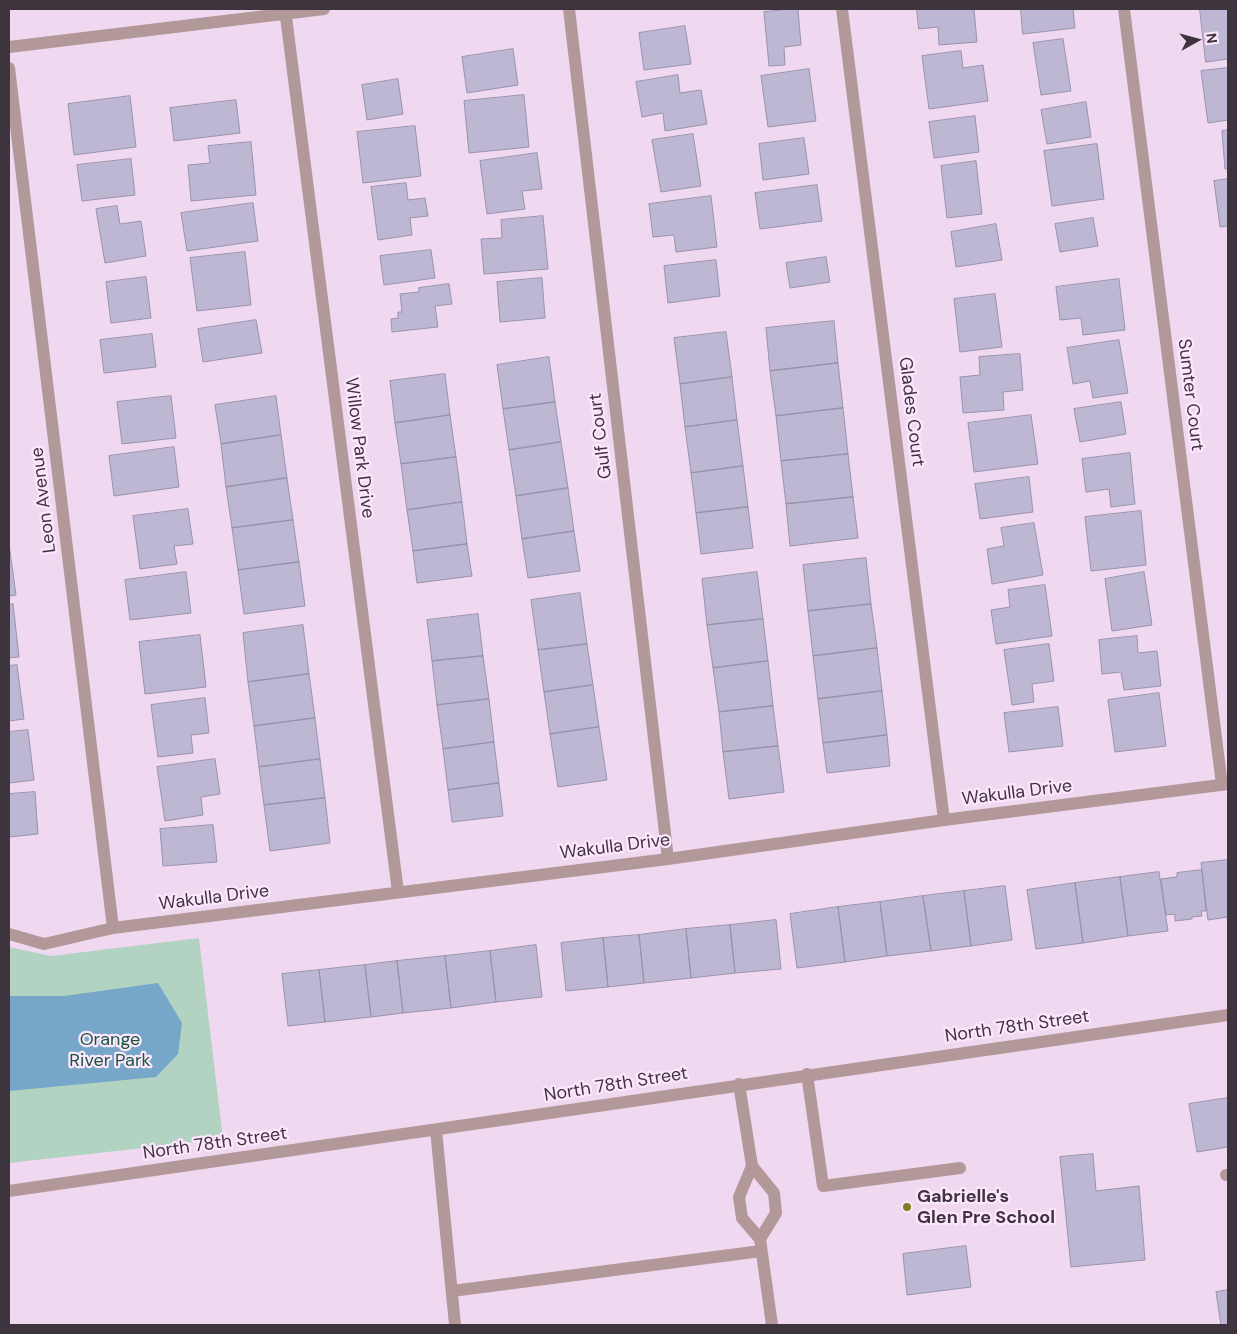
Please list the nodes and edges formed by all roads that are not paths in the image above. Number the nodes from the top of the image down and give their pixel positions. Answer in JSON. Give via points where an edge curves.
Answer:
{"nodes":[{"id":1,"x":324,"y":9,"type":"edge"},
{"id":2,"x":569,"y":9,"type":"edge"},
{"id":3,"x":842,"y":9,"type":"edge"},
{"id":4,"x":1124,"y":9,"type":"edge"},
{"id":5,"x":285,"y":11,"type":"edge"},
{"id":6,"x":9,"y":47,"type":"edge"},
{"id":7,"x":9,"y":68,"type":"edge"},
{"id":8,"x":1225,"y":785,"type":"edge"},
{"id":9,"x":944,"y":820,"type":"junction"},
{"id":10,"x":668,"y":859,"type":"junction"},
{"id":11,"x":398,"y":892,"type":"junction"},
{"id":12,"x":113,"y":928,"type":"junction"},
{"id":13,"x":9,"y":934,"type":"edge"},
{"id":14,"x":1228,"y":1015,"type":"edge"},
{"id":15,"x":807,"y":1074,"type":"junction"},
{"id":16,"x":739,"y":1084,"type":"junction"},
{"id":17,"x":436,"y":1130,"type":"junction"},
{"id":18,"x":752,"y":1166,"type":"junction"},
{"id":19,"x":960,"y":1168,"type":"dead end"},
{"id":20,"x":9,"y":1191,"type":"edge"},
{"id":21,"x":761,"y":1245,"type":"junction"},
{"id":22,"x":452,"y":1291,"type":"junction"},
{"id":23,"x":455,"y":1325,"type":"edge"},
{"id":24,"x":772,"y":1325,"type":"edge"}],
"edges":[{"from":1,"to":5,"type":"street"},
{"from":2,"to":10,"type":"street","name":"Gulf Court"},
{"from":3,"to":9,"type":"street","name":"Glades Court"},
{"from":4,"to":8,"type":"street","name":"Sumter Court"},
{"from":5,"to":6,"type":"street"},
{"from":5,"to":11,"type":"street","name":"Willow Park Drive"},
{"from":7,"to":12,"type":"street","name":"Leon Avenue"},
{"from":8,"to":9,"type":"street","name":"Wakulla Drive"},
{"from":9,"to":10,"type":"street","name":"Wakulla Drive"},
{"from":10,"to":11,"type":"street","name":"Wakulla Drive"},
{"from":11,"to":12,"type":"street","name":"Wakulla Drive"},
{"from":12,"to":13,"type":"street","name":"Wakulla Drive","via":[[44,944]]},
{"from":14,"to":15,"type":"street","name":"North 78th Street"},
{"from":15,"to":16,"type":"street","name":"North 78th Street"},
{"from":15,"to":19,"type":"street","via":[[822,1186]]},
{"from":16,"to":17,"type":"street","name":"North 78th Street"},
{"from":16,"to":18,"type":"street"},
{"from":17,"to":20,"type":"street","name":"North 78th Street"},
{"from":17,"to":22,"type":"street"},
{"from":18,"to":21,"type":"street","via":[[739,1197],[742,1218]]},
{"from":18,"to":21,"type":"street","via":[[774,1193],[776,1213]]},
{"from":21,"to":22,"type":"street"},
{"from":21,"to":24,"type":"street"},
{"from":22,"to":23,"type":"street"}]}
